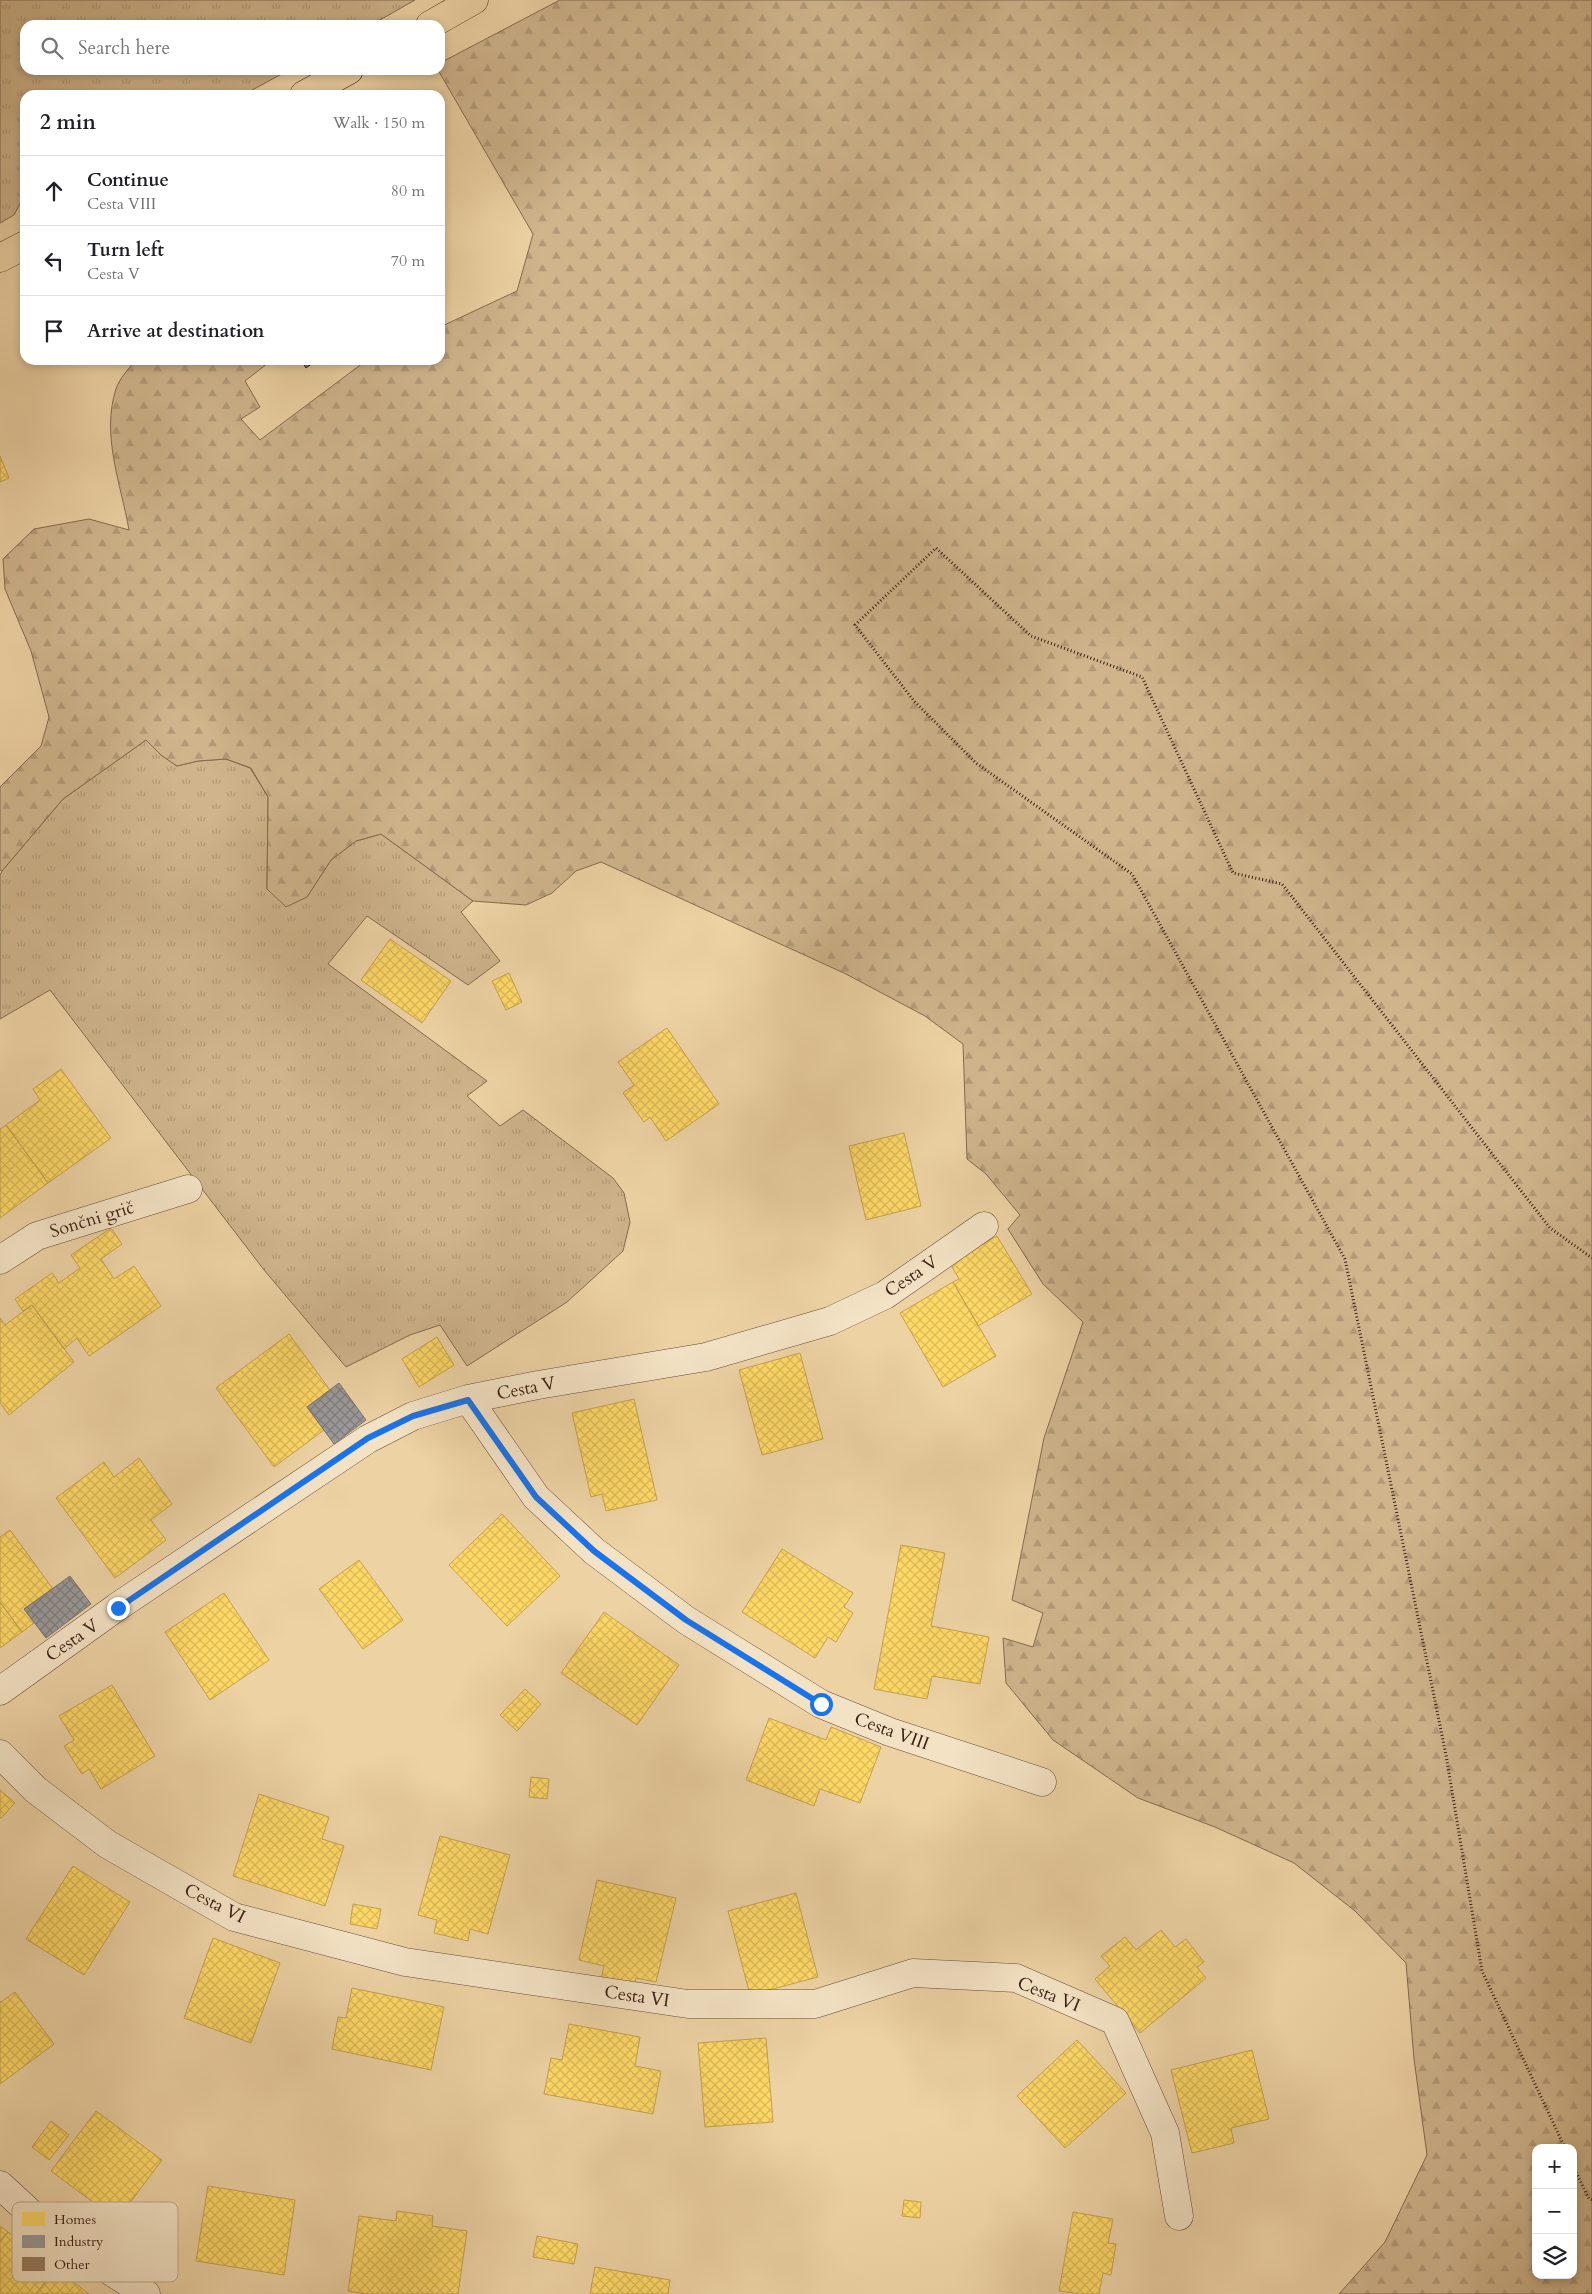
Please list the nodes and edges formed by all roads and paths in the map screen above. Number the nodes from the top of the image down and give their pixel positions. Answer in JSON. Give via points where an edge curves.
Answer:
{"nodes":[{"id":1,"x":474,"y":0,"type":"edge"},
{"id":2,"x":439,"y":20,"type":"edge"},
{"id":3,"x":340,"y":75,"type":"edge"},
{"id":4,"x":313,"y":90,"type":"edge"},
{"id":5,"x":20,"y":248,"type":"edge"},
{"id":6,"x":0,"y":258,"type":"edge"},
{"id":7,"x":188,"y":1189,"type":"dead end"},
{"id":8,"x":984,"y":1226,"type":"dead end"},
{"id":9,"x":1592,"y":1258,"type":"edge"},
{"id":10,"x":0,"y":1260,"type":"edge"},
{"id":11,"x":468,"y":1400,"type":"junction"},
{"id":12,"x":0,"y":1690,"type":"edge"},
{"id":13,"x":0,"y":1754,"type":"edge"},
{"id":14,"x":1042,"y":1782,"type":"dead end"},
{"id":15,"x":1563,"y":2144,"type":"edge"},
{"id":16,"x":1577,"y":2174,"type":"edge"},
{"id":17,"x":0,"y":2185,"type":"edge"},
{"id":18,"x":1592,"y":2200,"type":"edge"},
{"id":19,"x":18,"y":2202,"type":"edge"},
{"id":20,"x":1179,"y":2216,"type":"dead end"},
{"id":21,"x":127,"y":2282,"type":"edge"},
{"id":22,"x":146,"y":2294,"type":"edge"}],
"edges":[{"from":1,"to":2,"type":"main road"},
{"from":3,"to":4,"type":"main road"},
{"from":5,"to":6,"type":"main road"},
{"from":7,"to":10,"type":"street","name":"Sončni grič","via":[[37,1236]]},
{"from":8,"to":11,"type":"street","name":"Cesta V","via":[[885,1295],[830,1321],[706,1357]]},
{"from":9,"to":15,"type":"path","via":[[1550,1228],[1282,884],[1234,873],[1142,677],[1031,636],[936,548],[855,625],[914,701],[976,763],[1132,874],[1345,1259],[1446,1755],[1482,1971]]},
{"from":11,"to":12,"type":"street","name":"Cesta V","via":[[413,1416],[368,1438]]},
{"from":11,"to":14,"type":"street","name":"Cesta VIII","via":[[536,1497],[594,1551],[686,1620],[821,1704],[890,1732]]},
{"from":13,"to":20,"type":"street","name":"Cesta VI","via":[[36,1790],[107,1844],[234,1917],[405,1962],[688,2004],[814,2004],[913,1973],[1016,1978],[1116,2022],[1165,2133]]},
{"from":16,"to":18,"type":"path"},
{"from":17,"to":19,"type":"street"},
{"from":21,"to":22,"type":"street"}]}
